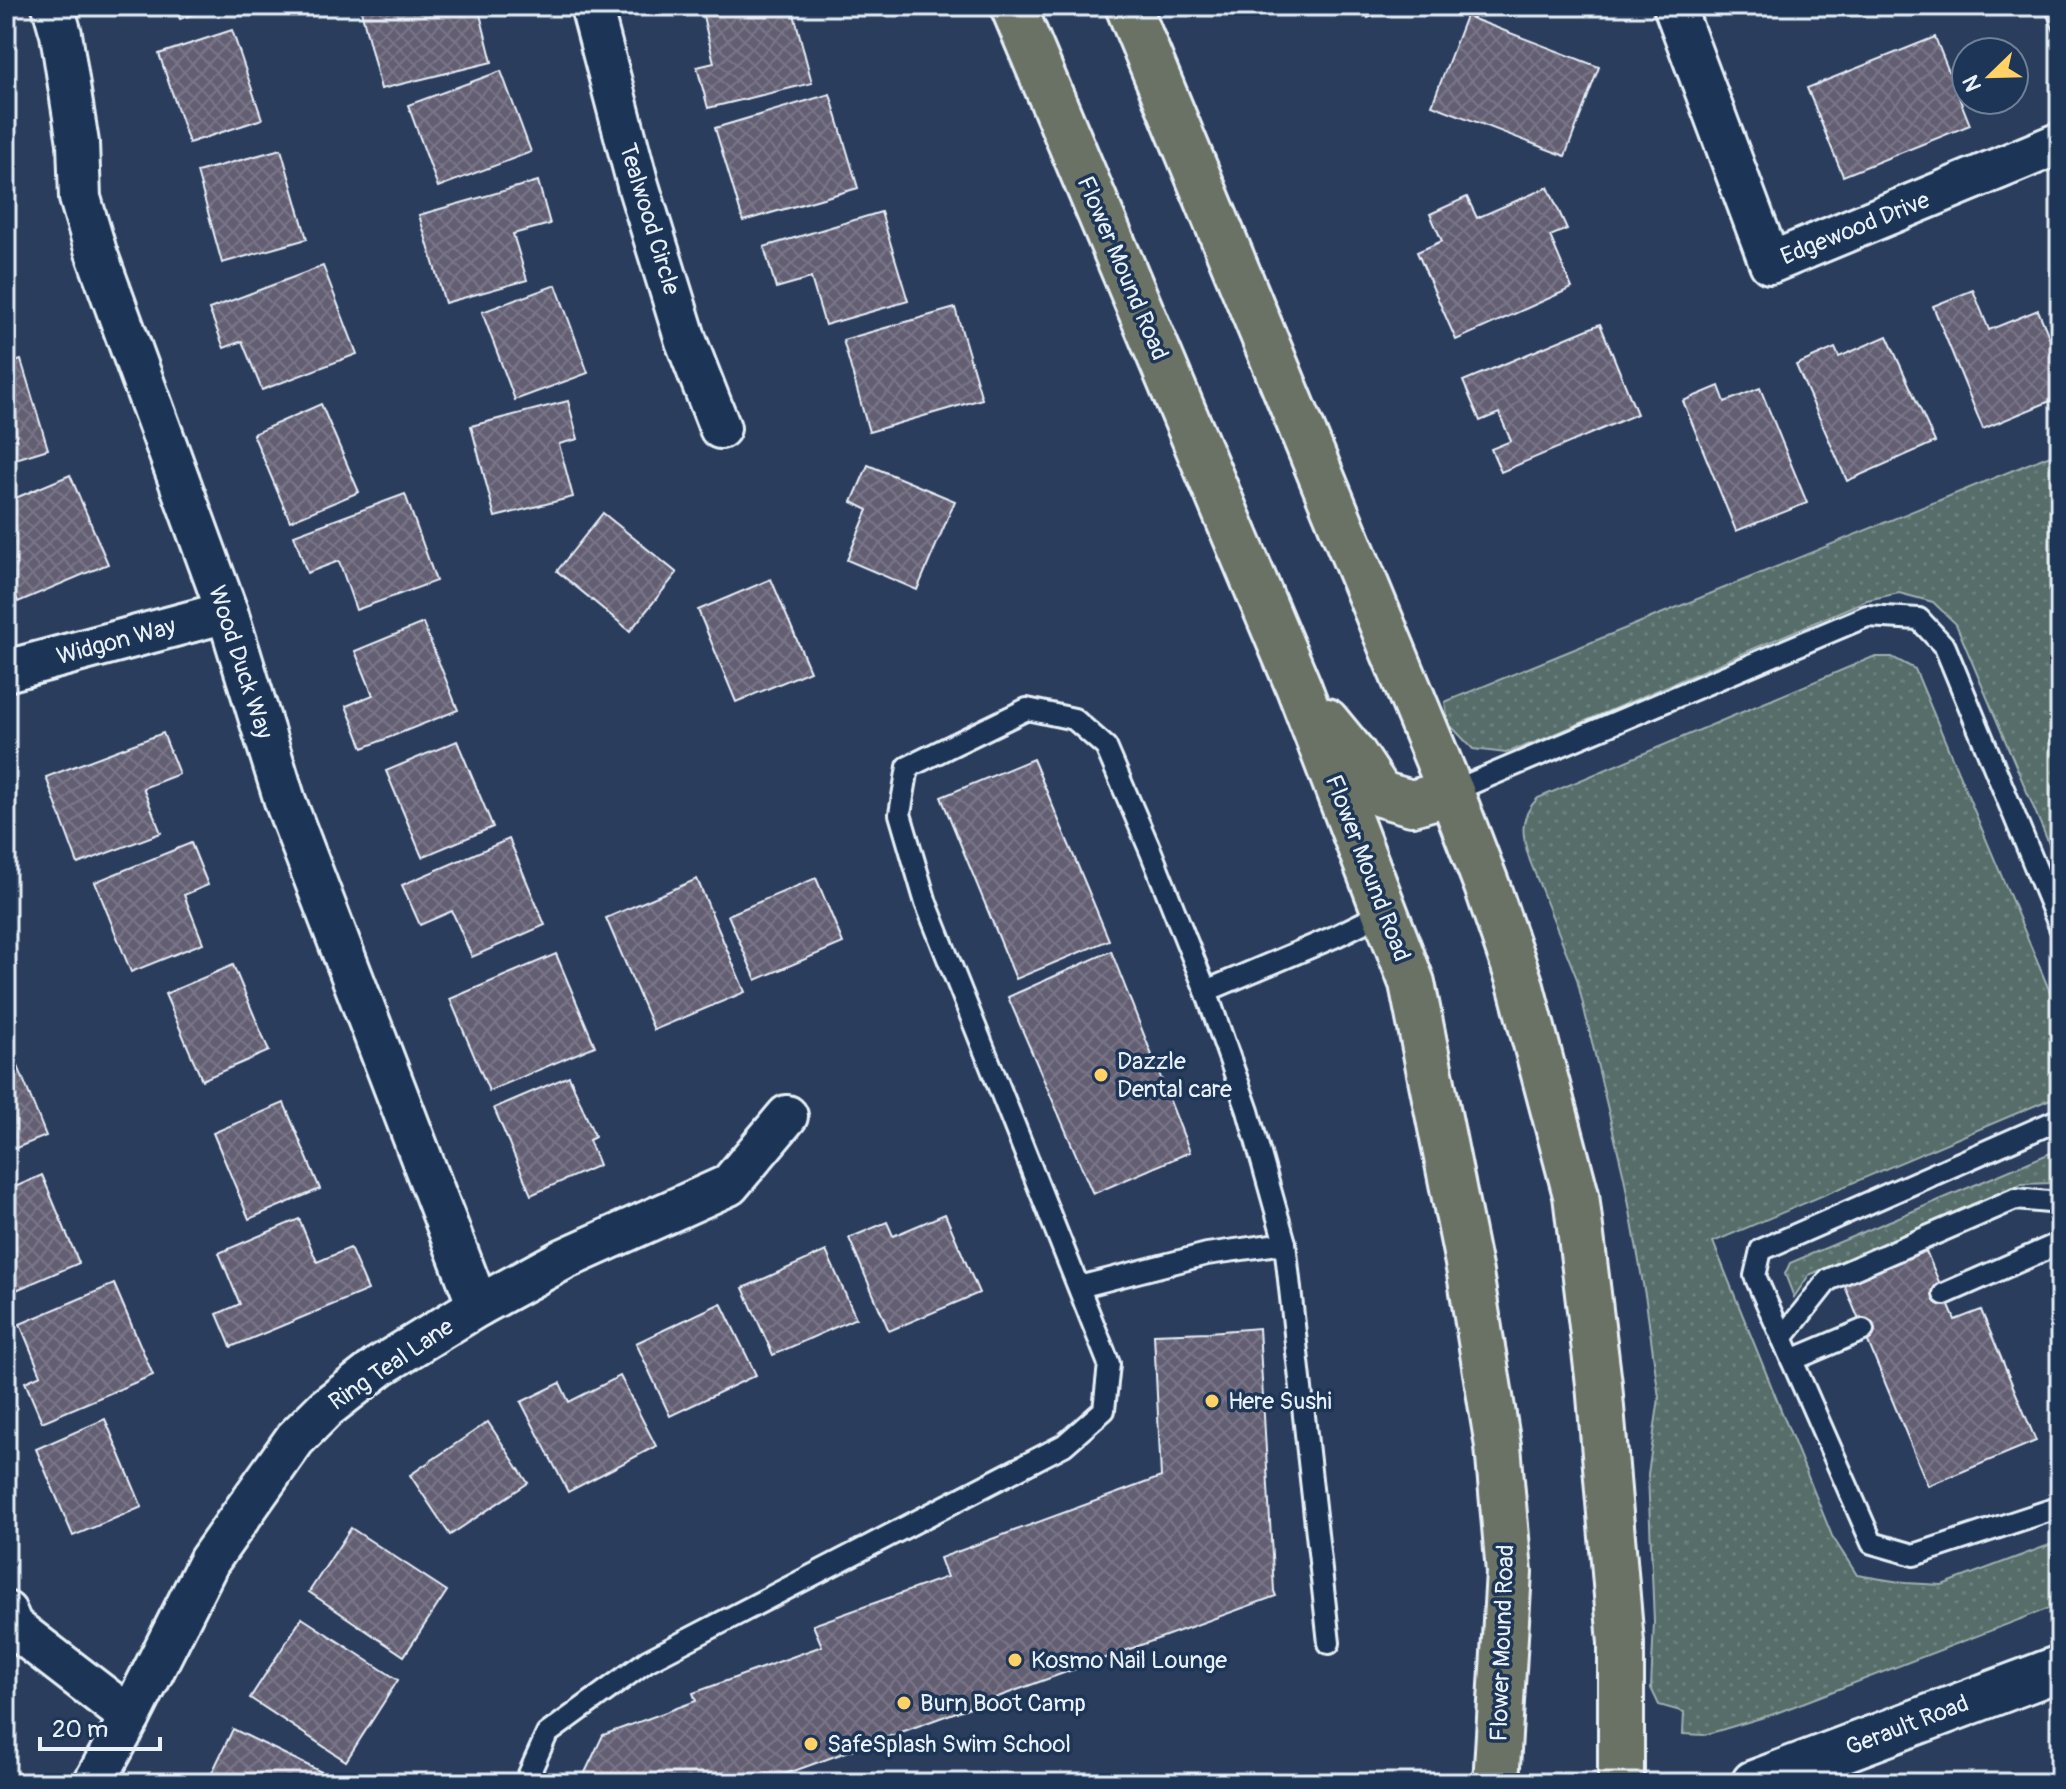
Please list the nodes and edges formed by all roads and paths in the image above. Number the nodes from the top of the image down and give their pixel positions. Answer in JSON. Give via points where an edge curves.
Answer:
{"nodes":[{"id":1,"x":53,"y":6,"type":"edge"},
{"id":2,"x":591,"y":6,"type":"edge"},
{"id":3,"x":1013,"y":6,"type":"edge"},
{"id":4,"x":1128,"y":6,"type":"edge"},
{"id":5,"x":1674,"y":6,"type":"edge"},
{"id":6,"x":2060,"y":143,"type":"edge"},
{"id":7,"x":720,"y":428,"type":"dead end"},
{"id":8,"x":227,"y":612,"type":"junction"},
{"id":9,"x":6,"y":671,"type":"edge"},
{"id":10,"x":1299,"y":688,"type":"junction"},
{"id":11,"x":1451,"y":792,"type":"junction"},
{"id":12,"x":1385,"y":912,"type":"junction"},
{"id":13,"x":2060,"y":927,"type":"edge"},
{"id":14,"x":1206,"y":991,"type":"junction"},
{"id":15,"x":787,"y":1116,"type":"dead end"},
{"id":16,"x":2060,"y":1119,"type":"edge"},
{"id":17,"x":2060,"y":1203,"type":"edge"},
{"id":18,"x":1285,"y":1243,"type":"junction"},
{"id":19,"x":2060,"y":1243,"type":"edge"},
{"id":20,"x":1079,"y":1287,"type":"junction"},
{"id":21,"x":1944,"y":1294,"type":"dead end"},
{"id":22,"x":478,"y":1306,"type":"junction"},
{"id":23,"x":1863,"y":1330,"type":"dead end"},
{"id":24,"x":1782,"y":1338,"type":"junction"},
{"id":25,"x":1792,"y":1360,"type":"junction"},
{"id":26,"x":2060,"y":1507,"type":"edge"},
{"id":27,"x":6,"y":1612,"type":"edge"},
{"id":28,"x":1329,"y":1643,"type":"dead end"},
{"id":29,"x":2060,"y":1668,"type":"edge"},
{"id":30,"x":130,"y":1717,"type":"junction"},
{"id":31,"x":94,"y":1783,"type":"edge"},
{"id":32,"x":525,"y":1783,"type":"edge"},
{"id":33,"x":1496,"y":1783,"type":"edge"},
{"id":34,"x":1621,"y":1783,"type":"edge"},
{"id":35,"x":1754,"y":1783,"type":"edge"}],
"edges":[{"from":1,"to":8,"type":"street","name":"Wood Duck Way","via":[[78,143],[80,198]]},
{"from":2,"to":7,"type":"street","name":"Tealwood Circle","via":[[638,185],[686,341]]},
{"from":3,"to":10,"type":"main road","name":"Flower Mound Road"},
{"from":4,"to":11,"type":"main road"},
{"from":5,"to":6,"type":"street","name":"Edgewood Drive","via":[[1770,263]]},
{"from":8,"to":9,"type":"street","name":"Widgon Way"},
{"from":8,"to":22,"type":"street","name":"Wood Duck Way","via":[[285,801]]},
{"from":10,"to":11,"type":"main road","via":[[1380,794],[1412,803]]},
{"from":10,"to":12,"type":"main road","name":"Flower Mound Road"},
{"from":11,"to":13,"type":"lane","via":[[1867,616],[1919,619],[1945,647]]},
{"from":11,"to":34,"type":"main road","via":[[1520,983],[1576,1195],[1621,1643]]},
{"from":12,"to":14,"type":"lane"},
{"from":12,"to":33,"type":"main road","name":"Flower Mound Road","via":[[1412,983],[1470,1273],[1498,1446],[1509,1572]]},
{"from":14,"to":18,"type":"lane","via":[[1248,1111]]},
{"from":14,"to":20,"type":"lane","via":[[1106,747],[1074,719],[1027,709],[908,767],[900,814],[926,903]]},
{"from":15,"to":22,"type":"street","name":"Ring Teal Lane","via":[[729,1185],[564,1259]]},
{"from":16,"to":24,"type":"lane","via":[[1761,1250],[1755,1276]]},
{"from":17,"to":24,"type":"lane","via":[[2015,1199],[1828,1280]]},
{"from":18,"to":20,"type":"lane","via":[[1207,1254]]},
{"from":18,"to":28,"type":"lane"},
{"from":19,"to":21,"type":"lane"},
{"from":20,"to":32,"type":"lane","via":[[1109,1364],[1104,1410],[1064,1445],[647,1661],[547,1734]]},
{"from":22,"to":30,"type":"street","name":"Ring Teal Lane","via":[[380,1366],[295,1439],[209,1561]]},
{"from":23,"to":25,"type":"lane"},
{"from":24,"to":25,"type":"lane"},
{"from":25,"to":26,"type":"lane","via":[[1872,1543],[1914,1555]]},
{"from":27,"to":30,"type":"street","via":[[12,1626]]},
{"from":29,"to":35,"type":"main road","name":"Gerault Road"},
{"from":30,"to":31,"type":"street","name":"Ring Teal Lane"}]}
